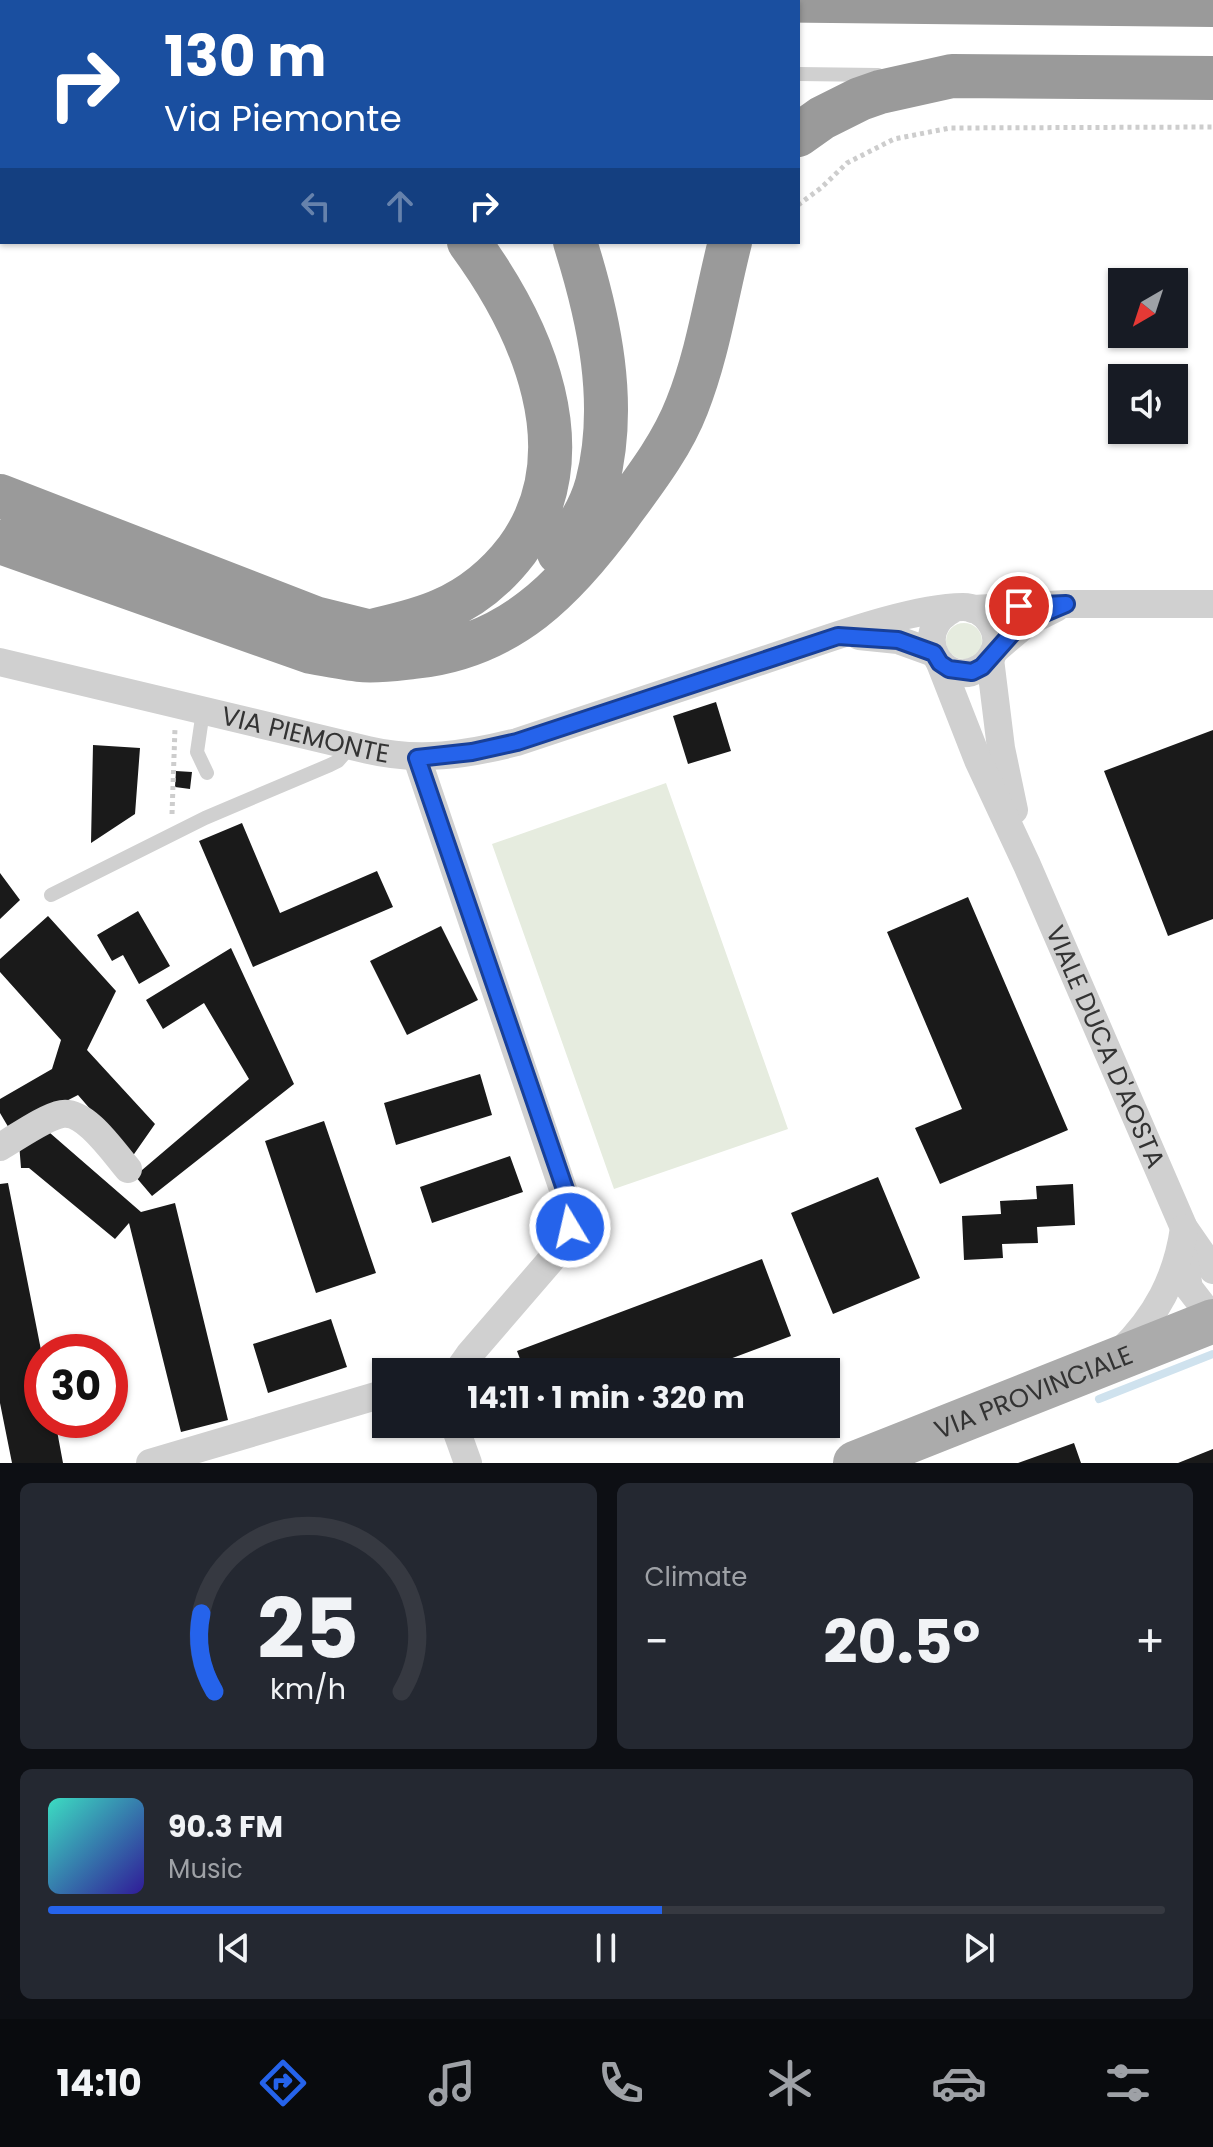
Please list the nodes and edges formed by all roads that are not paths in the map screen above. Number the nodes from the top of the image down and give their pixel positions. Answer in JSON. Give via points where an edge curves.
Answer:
{"nodes":[{"id":1,"x":800,"y":1,"type":"edge"},
{"id":2,"x":1213,"y":5,"type":"edge"},
{"id":3,"x":800,"y":74,"type":"edge"},
{"id":4,"x":952,"y":76,"type":"junction"},
{"id":5,"x":1213,"y":78,"type":"edge"},
{"id":6,"x":800,"y":134,"type":"edge"},
{"id":7,"x":470,"y":244,"type":"edge"},
{"id":8,"x":576,"y":244,"type":"edge"},
{"id":9,"x":730,"y":244,"type":"edge"},
{"id":10,"x":0,"y":481,"type":"edge"},
{"id":11,"x":0,"y":496,"type":"edge"},
{"id":12,"x":67,"y":522,"type":"junction"},
{"id":13,"x":0,"y":542,"type":"edge"},
{"id":14,"x":1066,"y":604,"type":"junction"},
{"id":15,"x":1213,"y":604,"type":"edge"},
{"id":16,"x":963,"y":609,"type":"junction"},
{"id":17,"x":498,"y":611,"type":"junction"},
{"id":18,"x":367,"y":632,"type":"junction"},
{"id":19,"x":838,"y":636,"type":"junction"},
{"id":20,"x":461,"y":648,"type":"junction"},
{"id":21,"x":992,"y":654,"type":"junction"},
{"id":22,"x":937,"y":658,"type":"junction"},
{"id":23,"x":0,"y":662,"type":"edge"},
{"id":24,"x":190,"y":708,"type":"junction"},
{"id":25,"x":351,"y":746,"type":"junction"},
{"id":26,"x":417,"y":758,"type":"junction"},
{"id":27,"x":207,"y":773,"type":"dead end"},
{"id":28,"x":1027,"y":865,"type":"junction"},
{"id":29,"x":51,"y":895,"type":"dead end"},
{"id":30,"x":0,"y":1147,"type":"edge"},
{"id":31,"x":128,"y":1169,"type":"dead end"},
{"id":32,"x":1184,"y":1228,"type":"junction"},
{"id":33,"x":1213,"y":1250,"type":"edge"},
{"id":34,"x":1213,"y":1270,"type":"edge"},
{"id":35,"x":1213,"y":1320,"type":"edge"},
{"id":36,"x":467,"y":1358,"type":"edge"},
{"id":37,"x":1110,"y":1363,"type":"junction"},
{"id":38,"x":372,"y":1397,"type":"edge"},
{"id":39,"x":459,"y":1438,"type":"edge"},
{"id":40,"x":150,"y":1463,"type":"edge"},
{"id":41,"x":468,"y":1463,"type":"edge"},
{"id":42,"x":855,"y":1463,"type":"edge"}],
"edges":[{"from":1,"to":2,"type":"highway"},
{"from":3,"to":4,"type":"lane"},
{"from":4,"to":5,"type":"highway"},
{"from":4,"to":6,"type":"highway","via":[[860,99]]},
{"from":7,"to":18,"type":"highway","via":[[507,303],[537,371],[551,434],[547,491],[522,543],[476,591],[443,610]]},
{"from":8,"to":17,"type":"highway","via":[[593,301],[603,364],[598,483],[560,552]]},
{"from":9,"to":20,"type":"highway","via":[[709,341],[691,394],[649,473],[553,595],[514,623]]},
{"from":10,"to":12,"type":"highway"},
{"from":11,"to":12,"type":"highway"},
{"from":12,"to":18,"type":"highway","via":[[300,613]]},
{"from":13,"to":20,"type":"highway","via":[[311,652],[362,660],[437,655]]},
{"from":14,"to":15,"type":"street","name":"VIA PIEMONTE"},
{"from":14,"to":16,"type":"street","name":"VIA PIEMONTE"},
{"from":14,"to":21,"type":"street","name":"VIA PIEMONTE","via":[[1028,622]]},
{"from":16,"to":19,"type":"street","name":"VIA PIEMONTE","via":[[912,615]]},
{"from":16,"to":21,"type":"street","via":[[990,621],[996,640]]},
{"from":16,"to":22,"type":"street","via":[[937,621],[932,631]]},
{"from":17,"to":18,"type":"highway","via":[[432,638],[408,640]]},
{"from":17,"to":20,"type":"highway"},
{"from":19,"to":22,"type":"street","name":"VIA PIEMONTE","via":[[898,640]]},
{"from":19,"to":26,"type":"street","name":"VIA PIEMONTE","via":[[517,742]]},
{"from":21,"to":22,"type":"street","name":"VIA PIEMONTE","via":[[972,672],[960,673]]},
{"from":21,"to":28,"type":"street","name":"VIALE DUCA D'AOSTA","via":[[1007,783]]},
{"from":22,"to":28,"type":"street","name":"VIALE DUCA D'AOSTA"},
{"from":23,"to":24,"type":"street","name":"VIA PIEMONTE"},
{"from":24,"to":25,"type":"street","name":"VIA PIEMONTE"},
{"from":24,"to":27,"type":"lane","via":[[197,752]]},
{"from":25,"to":26,"type":"street","name":"VIA PIEMONTE"},
{"from":25,"to":29,"type":"lane","via":[[330,765]]},
{"from":26,"to":36,"type":"street","via":[[571,1213],[568,1235],[557,1253]]},
{"from":28,"to":32,"type":"street","name":"VIALE DUCA D'AOSTA"},
{"from":30,"to":31,"type":"street","via":[[70,1114],[90,1126]]},
{"from":32,"to":33,"type":"street","name":"VIALE DUCA D'AOSTA"},
{"from":32,"to":34,"type":"street","name":"VIALE DUCA D'AOSTA"},
{"from":32,"to":35,"type":"street","name":"VIALE DUCA D'AOSTA","via":[[1189,1288]]},
{"from":32,"to":37,"type":"street","via":[[1176,1270],[1157,1308]]},
{"from":35,"to":37,"type":"main road","name":"VIA PROVINCIALE"},
{"from":37,"to":42,"type":"main road","name":"VIA PROVINCIALE"},
{"from":38,"to":40,"type":"street"},
{"from":39,"to":41,"type":"street"}]}
